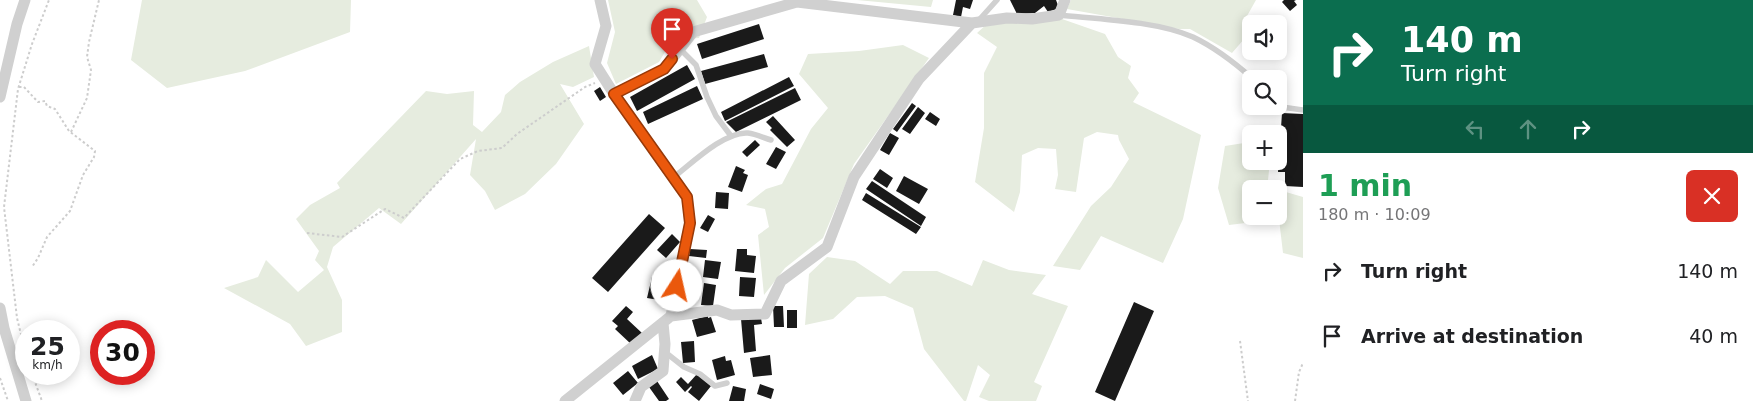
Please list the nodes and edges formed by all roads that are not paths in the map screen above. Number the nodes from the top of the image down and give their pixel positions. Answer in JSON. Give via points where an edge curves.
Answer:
{"nodes":[{"id":1,"x":25,"y":0,"type":"edge"},
{"id":2,"x":600,"y":0,"type":"edge"},
{"id":3,"x":997,"y":0,"type":"edge"},
{"id":4,"x":1065,"y":0,"type":"edge"},
{"id":5,"x":1059,"y":15,"type":"junction"},
{"id":6,"x":975,"y":22,"type":"junction"},
{"id":7,"x":680,"y":49,"type":"junction"},
{"id":8,"x":1243,"y":70,"type":"edge"},
{"id":9,"x":614,"y":94,"type":"junction"},
{"id":10,"x":0,"y":97,"type":"edge"},
{"id":11,"x":1287,"y":108,"type":"edge"},
{"id":12,"x":1303,"y":110,"type":"edge"},
{"id":13,"x":731,"y":136,"type":"junction"},
{"id":14,"x":771,"y":140,"type":"dead end"},
{"id":15,"x":674,"y":177,"type":"junction"},
{"id":16,"x":0,"y":308,"type":"edge"},
{"id":17,"x":667,"y":320,"type":"junction"},
{"id":18,"x":664,"y":352,"type":"junction"},
{"id":19,"x":727,"y":383,"type":"dead end"},
{"id":20,"x":577,"y":397,"type":"edge"},
{"id":21,"x":26,"y":401,"type":"edge"},
{"id":22,"x":565,"y":401,"type":"edge"},
{"id":23,"x":635,"y":401,"type":"edge"}],
"edges":[{"from":1,"to":10,"type":"street"},
{"from":2,"to":9,"type":"street","via":[[606,26],[595,64]]},
{"from":3,"to":6,"type":"lane"},
{"from":4,"to":5,"type":"street"},
{"from":5,"to":6,"type":"street"},
{"from":5,"to":8,"type":"lane","via":[[1168,29],[1193,37]]},
{"from":6,"to":7,"type":"street","via":[[797,2],[693,32]]},
{"from":6,"to":17,"type":"street","via":[[919,79],[854,177],[827,247],[781,281],[765,314],[731,315],[717,310]]},
{"from":7,"to":9,"type":"street","via":[[664,69]]},
{"from":7,"to":13,"type":"lane","via":[[696,65],[716,116]]},
{"from":9,"to":15,"type":"street"},
{"from":11,"to":12,"type":"lane"},
{"from":13,"to":14,"type":"lane","via":[[748,133]]},
{"from":13,"to":15,"type":"lane"},
{"from":15,"to":17,"type":"street","via":[[687,197],[690,223]]},
{"from":16,"to":21,"type":"street"},
{"from":17,"to":18,"type":"street"},
{"from":17,"to":20,"type":"street"},
{"from":18,"to":19,"type":"lane","via":[[715,386]]},
{"from":18,"to":23,"type":"street","via":[[663,371],[641,387]]},
{"from":20,"to":22,"type":"street"}]}
